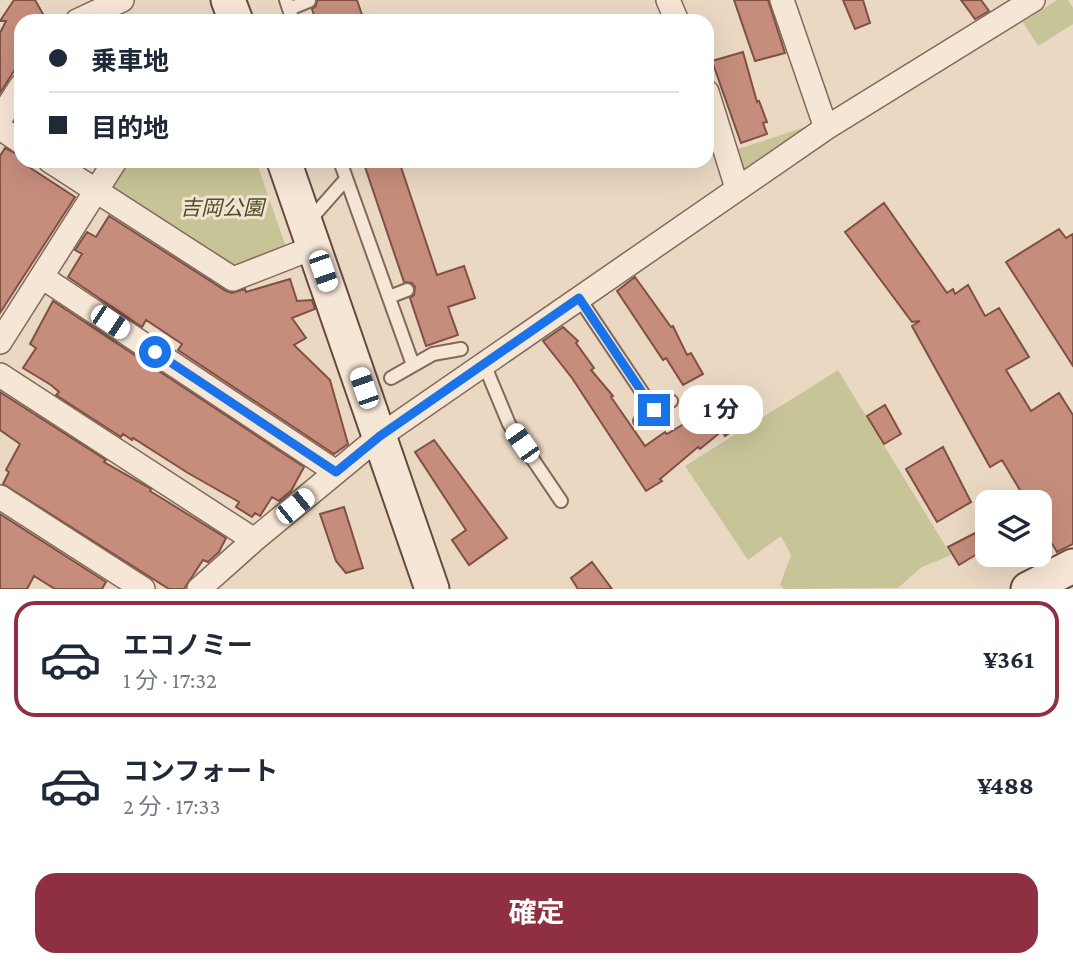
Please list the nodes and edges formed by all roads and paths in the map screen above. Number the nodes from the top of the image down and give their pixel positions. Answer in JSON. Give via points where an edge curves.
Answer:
{"nodes":[{"id":1,"x":122,"y":0,"type":"edge"},
{"id":2,"x":782,"y":0,"type":"edge"},
{"id":3,"x":1033,"y":0,"type":"edge"},
{"id":4,"x":309,"y":1,"type":"edge"},
{"id":5,"x":290,"y":10,"type":"edge"},
{"id":6,"x":92,"y":14,"type":"edge"},
{"id":7,"x":14,"y":97,"type":"edge"},
{"id":8,"x":714,"y":114,"type":"edge"},
{"id":9,"x":0,"y":119,"type":"edge"},
{"id":10,"x":826,"y":128,"type":"junction"},
{"id":11,"x":61,"y":168,"type":"edge"},
{"id":12,"x":112,"y":168,"type":"edge"},
{"id":13,"x":286,"y":168,"type":"edge"},
{"id":14,"x":342,"y":168,"type":"edge"},
{"id":15,"x":346,"y":179,"type":"junction"},
{"id":16,"x":737,"y":188,"type":"junction"},
{"id":17,"x":97,"y":191,"type":"junction"},
{"id":18,"x":310,"y":236,"type":"junction"},
{"id":19,"x":41,"y":277,"type":"junction"},
{"id":20,"x":407,"y":290,"type":"dead end"},
{"id":21,"x":389,"y":297,"type":"junction"},
{"id":22,"x":579,"y":298,"type":"junction"},
{"id":23,"x":0,"y":342,"type":"edge"},
{"id":24,"x":461,"y":349,"type":"dead end"},
{"id":25,"x":484,"y":364,"type":"junction"},
{"id":26,"x":414,"y":365,"type":"junction"},
{"id":27,"x":0,"y":374,"type":"edge"},
{"id":28,"x":391,"y":379,"type":"dead end"},
{"id":29,"x":671,"y":401,"type":"dead end"},
{"id":30,"x":654,"y":410,"type":"junction"},
{"id":31,"x":640,"y":421,"type":"dead end"},
{"id":32,"x":380,"y":436,"type":"junction"},
{"id":33,"x":336,"y":472,"type":"junction"},
{"id":34,"x":0,"y":497,"type":"edge"},
{"id":35,"x":561,"y":501,"type":"dead end"},
{"id":36,"x":254,"y":540,"type":"junction"},
{"id":37,"x":1073,"y":566,"type":"edge"},
{"id":38,"x":143,"y":589,"type":"edge"},
{"id":39,"x":199,"y":589,"type":"edge"},
{"id":40,"x":432,"y":589,"type":"edge"},
{"id":41,"x":1028,"y":589,"type":"edge"}],
"edges":[{"from":1,"to":6,"type":"street"},
{"from":2,"to":10,"type":"street"},
{"from":3,"to":10,"type":"street"},
{"from":4,"to":5,"type":"lane"},
{"from":7,"to":9,"type":"street"},
{"from":8,"to":16,"type":"street"},
{"from":10,"to":16,"type":"street"},
{"from":11,"to":17,"type":"street"},
{"from":12,"to":17,"type":"street"},
{"from":13,"to":18,"type":"street"},
{"from":14,"to":15,"type":"lane"},
{"from":15,"to":18,"type":"lane"},
{"from":15,"to":21,"type":"lane"},
{"from":16,"to":22,"type":"street"},
{"from":17,"to":18,"type":"street","via":[[233,279]]},
{"from":17,"to":19,"type":"street"},
{"from":18,"to":32,"type":"street"},
{"from":19,"to":23,"type":"street"},
{"from":19,"to":33,"type":"street"},
{"from":20,"to":21,"type":"lane"},
{"from":21,"to":26,"type":"lane"},
{"from":22,"to":25,"type":"street"},
{"from":22,"to":30,"type":"lane"},
{"from":24,"to":26,"type":"lane","via":[[433,354]]},
{"from":25,"to":32,"type":"street"},
{"from":25,"to":35,"type":"lane","via":[[509,424]]},
{"from":26,"to":28,"type":"lane"},
{"from":27,"to":36,"type":"street"},
{"from":29,"to":30,"type":"lane"},
{"from":30,"to":31,"type":"lane"},
{"from":32,"to":33,"type":"street"},
{"from":32,"to":40,"type":"street"},
{"from":33,"to":36,"type":"street"},
{"from":34,"to":38,"type":"street"},
{"from":36,"to":39,"type":"street"},
{"from":37,"to":41,"type":"street"}]}
